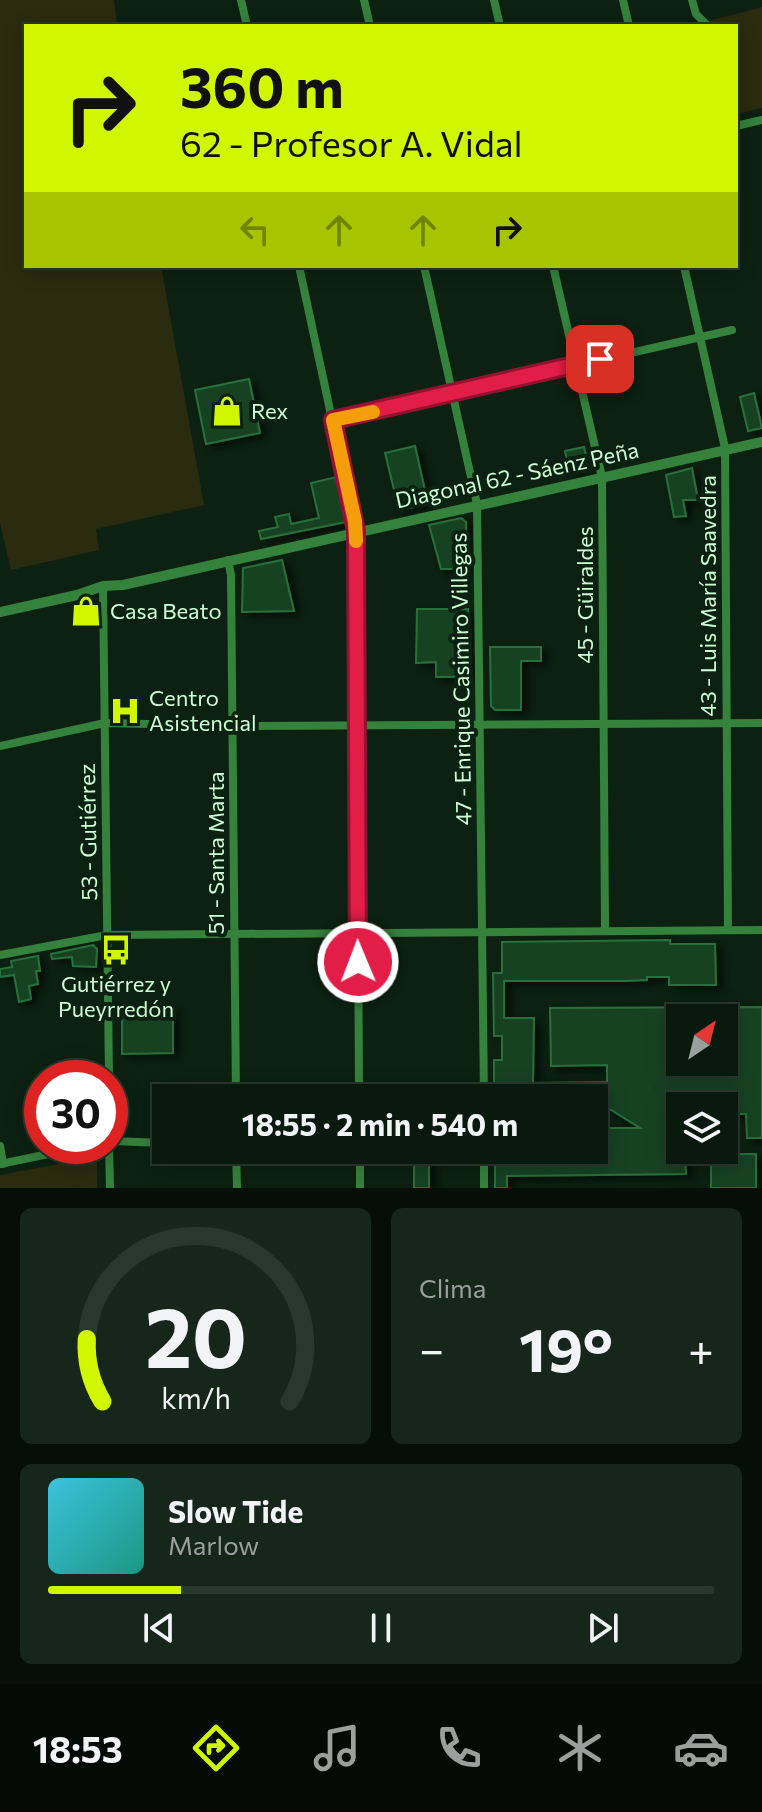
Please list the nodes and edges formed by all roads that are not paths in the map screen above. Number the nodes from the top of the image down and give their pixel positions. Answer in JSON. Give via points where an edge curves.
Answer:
{"nodes":[{"id":1,"x":241,"y":0,"type":"edge"},
{"id":2,"x":364,"y":0,"type":"edge"},
{"id":3,"x":494,"y":0,"type":"edge"},
{"id":4,"x":623,"y":0,"type":"edge"},
{"id":5,"x":692,"y":0,"type":"edge"},
{"id":6,"x":247,"y":24,"type":"edge"},
{"id":7,"x":370,"y":24,"type":"edge"},
{"id":8,"x":500,"y":24,"type":"edge"},
{"id":9,"x":629,"y":24,"type":"edge"},
{"id":10,"x":706,"y":24,"type":"edge"},
{"id":11,"x":762,"y":120,"type":"edge"},
{"id":12,"x":738,"y":126,"type":"edge"},
{"id":13,"x":299,"y":268,"type":"edge"},
{"id":14,"x":424,"y":268,"type":"edge"},
{"id":15,"x":553,"y":268,"type":"edge"},
{"id":16,"x":684,"y":268,"type":"edge"},
{"id":17,"x":732,"y":330,"type":"dead end"},
{"id":18,"x":701,"y":337,"type":"junction"},
{"id":19,"x":575,"y":364,"type":"junction"},
{"id":20,"x":453,"y":394,"type":"junction"},
{"id":21,"x":333,"y":420,"type":"junction"},
{"id":22,"x":762,"y":442,"type":"edge"},
{"id":23,"x":725,"y":448,"type":"junction"},
{"id":24,"x":602,"y":477,"type":"junction"},
{"id":25,"x":477,"y":504,"type":"junction"},
{"id":26,"x":356,"y":531,"type":"junction"},
{"id":27,"x":228,"y":560,"type":"junction"},
{"id":28,"x":103,"y":586,"type":"junction"},
{"id":29,"x":0,"y":612,"type":"edge"},
{"id":30,"x":105,"y":723,"type":"junction"},
{"id":31,"x":604,"y":723,"type":"junction"},
{"id":32,"x":727,"y":723,"type":"junction"},
{"id":33,"x":762,"y":723,"type":"edge"},
{"id":34,"x":480,"y":724,"type":"junction"},
{"id":35,"x":234,"y":726,"type":"junction"},
{"id":36,"x":357,"y":726,"type":"junction"},
{"id":37,"x":0,"y":746,"type":"edge"},
{"id":38,"x":605,"y":930,"type":"junction"},
{"id":39,"x":728,"y":930,"type":"junction"},
{"id":40,"x":762,"y":930,"type":"edge"},
{"id":41,"x":483,"y":933,"type":"junction"},
{"id":42,"x":107,"y":935,"type":"junction"},
{"id":43,"x":235,"y":935,"type":"junction"},
{"id":44,"x":357,"y":935,"type":"junction"},
{"id":45,"x":0,"y":955,"type":"edge"},
{"id":46,"x":109,"y":1060,"type":"edge"},
{"id":47,"x":236,"y":1084,"type":"edge"},
{"id":48,"x":359,"y":1084,"type":"edge"},
{"id":49,"x":484,"y":1084,"type":"edge"},
{"id":50,"x":152,"y":1143,"type":"edge"},
{"id":51,"x":128,"y":1144,"type":"edge"},
{"id":52,"x":0,"y":1146,"type":"edge"},
{"id":53,"x":24,"y":1159,"type":"edge"},
{"id":54,"x":2,"y":1164,"type":"edge"},
{"id":55,"x":110,"y":1164,"type":"edge"},
{"id":56,"x":236,"y":1164,"type":"edge"},
{"id":57,"x":360,"y":1164,"type":"edge"},
{"id":58,"x":484,"y":1164,"type":"edge"},
{"id":59,"x":110,"y":1188,"type":"edge"},
{"id":60,"x":237,"y":1188,"type":"edge"},
{"id":61,"x":360,"y":1188,"type":"edge"},
{"id":62,"x":484,"y":1188,"type":"edge"}],
"edges":[{"from":1,"to":6,"type":"street"},
{"from":2,"to":7,"type":"street"},
{"from":3,"to":8,"type":"street"},
{"from":4,"to":9,"type":"street"},
{"from":5,"to":10,"type":"street"},
{"from":11,"to":12,"type":"street"},
{"from":13,"to":21,"type":"street"},
{"from":14,"to":20,"type":"street","name":"47 - Enrique Casimiro Villegas"},
{"from":15,"to":19,"type":"street","name":"45 - Güiraldes"},
{"from":16,"to":18,"type":"street","name":"43 - Luis María Saavedra"},
{"from":17,"to":18,"type":"street"},
{"from":18,"to":19,"type":"street"},
{"from":18,"to":23,"type":"street","name":"43 - Luis María Saavedra"},
{"from":19,"to":20,"type":"street"},
{"from":19,"to":24,"type":"street","name":"45 - Güiraldes"},
{"from":20,"to":21,"type":"street"},
{"from":20,"to":25,"type":"street","name":"47 - Enrique Casimiro Villegas"},
{"from":21,"to":26,"type":"street"},
{"from":22,"to":23,"type":"street","name":"Diagonal 62 - Sáenz Peña"},
{"from":23,"to":24,"type":"street","name":"Diagonal 62 - Sáenz Peña"},
{"from":23,"to":32,"type":"street","name":"43 - Luis María Saavedra"},
{"from":24,"to":25,"type":"street","name":"Diagonal 62 - Sáenz Peña"},
{"from":24,"to":31,"type":"street","name":"45 - Güiraldes"},
{"from":25,"to":26,"type":"street","name":"Diagonal 62 - Sáenz Peña"},
{"from":25,"to":34,"type":"street","name":"47 - Enrique Casimiro Villegas"},
{"from":26,"to":27,"type":"street","name":"Diagonal 62 - Sáenz Peña"},
{"from":26,"to":36,"type":"street"},
{"from":27,"to":28,"type":"street","name":"Diagonal 62 - Sáenz Peña"},
{"from":27,"to":35,"type":"street","name":"51 - Santa Marta"},
{"from":28,"to":29,"type":"street","name":"Diagonal 62 - Sáenz Peña"},
{"from":28,"to":30,"type":"street","name":"53 - Gutiérrez"},
{"from":30,"to":35,"type":"street"},
{"from":30,"to":37,"type":"street"},
{"from":30,"to":42,"type":"street","name":"53 - Gutiérrez"},
{"from":31,"to":32,"type":"street"},
{"from":31,"to":34,"type":"street"},
{"from":31,"to":38,"type":"street","name":"45 - Güiraldes"},
{"from":32,"to":33,"type":"street"},
{"from":32,"to":39,"type":"street","name":"43 - Luis María Saavedra"},
{"from":34,"to":36,"type":"street"},
{"from":34,"to":41,"type":"street","name":"47 - Enrique Casimiro Villegas"},
{"from":35,"to":36,"type":"street"},
{"from":35,"to":43,"type":"street","name":"51 - Santa Marta"},
{"from":36,"to":44,"type":"street"},
{"from":38,"to":39,"type":"street"},
{"from":38,"to":41,"type":"street"},
{"from":39,"to":40,"type":"street"},
{"from":41,"to":44,"type":"street"},
{"from":41,"to":49,"type":"street","name":"47 - Enrique Casimiro Villegas"},
{"from":42,"to":43,"type":"street"},
{"from":42,"to":45,"type":"street"},
{"from":42,"to":46,"type":"street","name":"53 - Gutiérrez"},
{"from":43,"to":44,"type":"street"},
{"from":43,"to":47,"type":"street","name":"51 - Santa Marta"},
{"from":44,"to":48,"type":"street"},
{"from":50,"to":51,"type":"street"},
{"from":52,"to":54,"type":"street"},
{"from":53,"to":54,"type":"street"},
{"from":55,"to":59,"type":"street"},
{"from":56,"to":60,"type":"street"},
{"from":57,"to":61,"type":"street"},
{"from":58,"to":62,"type":"street"}]}
